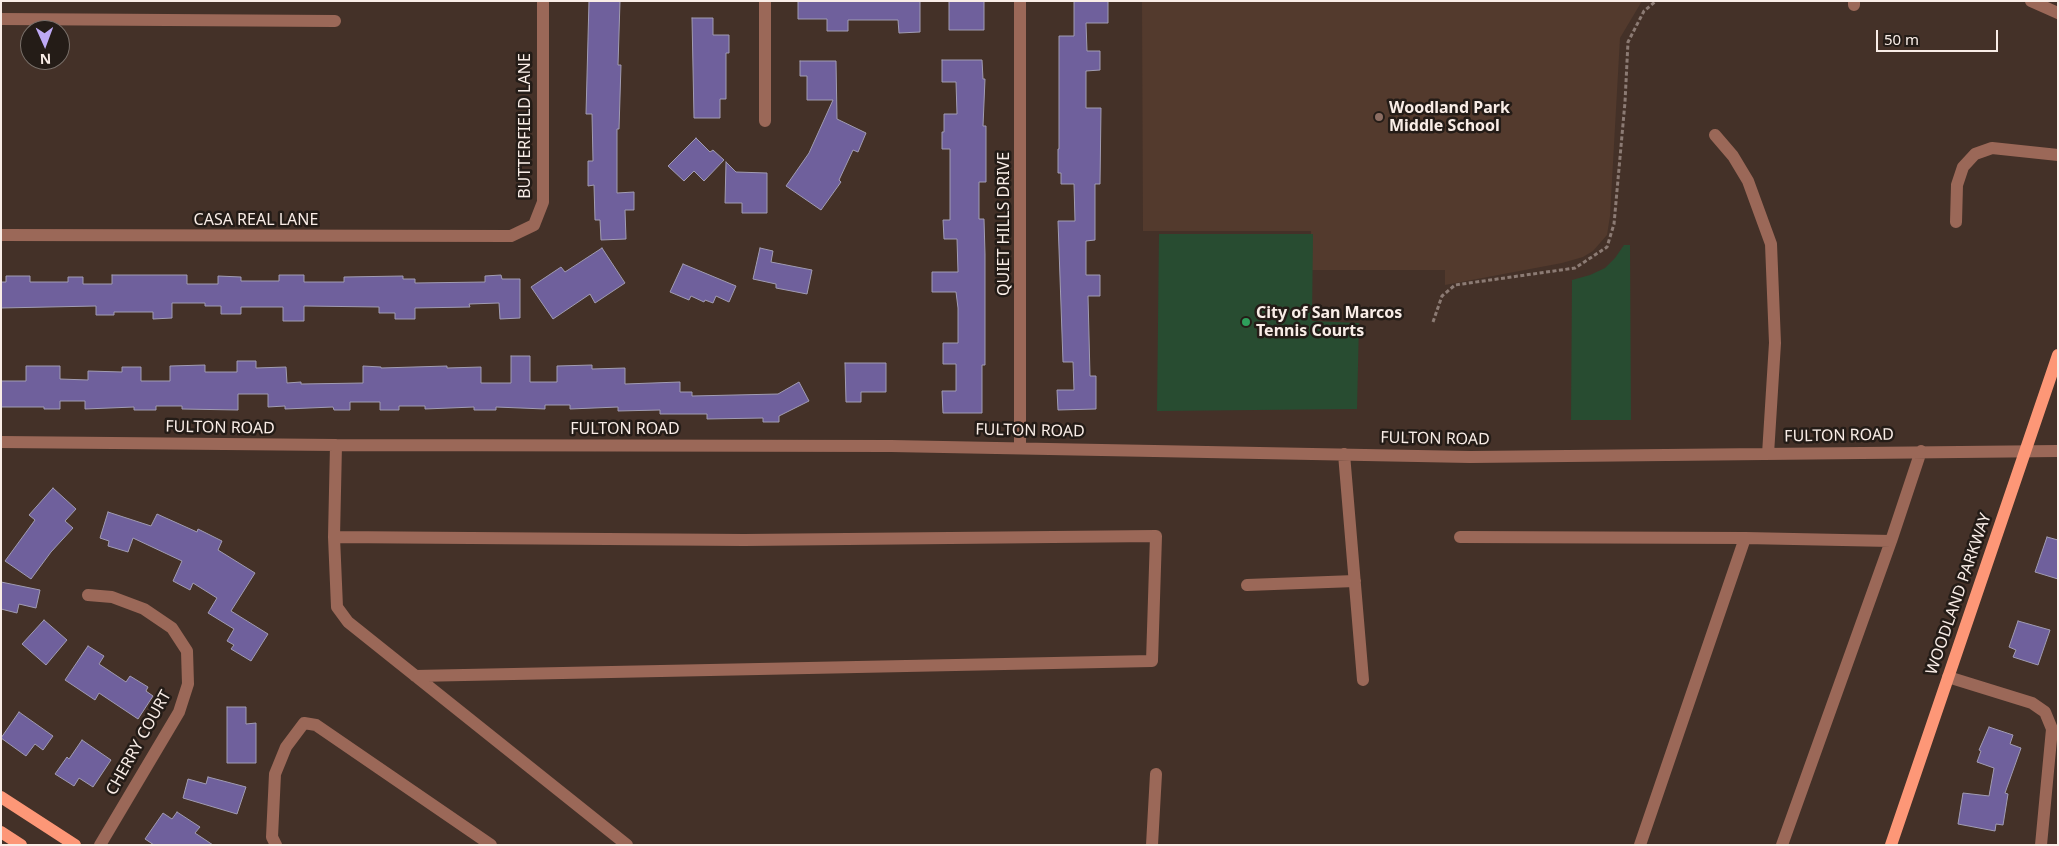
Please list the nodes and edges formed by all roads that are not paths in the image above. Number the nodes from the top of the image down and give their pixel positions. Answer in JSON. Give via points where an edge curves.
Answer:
{"nodes":[{"id":1,"x":543,"y":1,"type":"edge"},
{"id":2,"x":765,"y":1,"type":"edge"},
{"id":3,"x":1020,"y":1,"type":"edge"},
{"id":4,"x":2031,"y":1,"type":"edge"},
{"id":5,"x":2058,"y":14,"type":"edge"},
{"id":6,"x":1,"y":20,"type":"edge"},
{"id":7,"x":335,"y":21,"type":"dead end"},
{"id":8,"x":764,"y":122,"type":"dead end"},
{"id":9,"x":1715,"y":135,"type":"dead end"},
{"id":10,"x":2058,"y":155,"type":"edge"},
{"id":11,"x":1956,"y":222,"type":"dead end"},
{"id":12,"x":1,"y":235,"type":"edge"},
{"id":13,"x":511,"y":236,"type":"joint"},
{"id":14,"x":2058,"y":355,"type":"edge"},
{"id":15,"x":1,"y":442,"type":"edge"},
{"id":16,"x":336,"y":445,"type":"junction"},
{"id":17,"x":1020,"y":447,"type":"junction"},
{"id":18,"x":1921,"y":451,"type":"junction"},
{"id":19,"x":2058,"y":451,"type":"edge"},
{"id":20,"x":2026,"y":452,"type":"junction"},
{"id":21,"x":1344,"y":454,"type":"junction"},
{"id":22,"x":1768,"y":454,"type":"junction"},
{"id":23,"x":334,"y":537,"type":"junction"},
{"id":24,"x":1460,"y":537,"type":"dead end"},
{"id":25,"x":1745,"y":538,"type":"junction"},
{"id":26,"x":1891,"y":541,"type":"junction"},
{"id":27,"x":1355,"y":581,"type":"junction"},
{"id":28,"x":1247,"y":585,"type":"dead end"},
{"id":29,"x":88,"y":595,"type":"dead end"},
{"id":30,"x":416,"y":676,"type":"junction"},
{"id":31,"x":1948,"y":676,"type":"junction"},
{"id":32,"x":1363,"y":680,"type":"dead end"},
{"id":33,"x":1156,"y":774,"type":"dead end"},
{"id":34,"x":1,"y":797,"type":"edge"},
{"id":35,"x":1,"y":832,"type":"edge"},
{"id":36,"x":21,"y":845,"type":"edge"},
{"id":37,"x":74,"y":845,"type":"edge"},
{"id":38,"x":100,"y":845,"type":"edge"},
{"id":39,"x":276,"y":845,"type":"edge"},
{"id":40,"x":491,"y":845,"type":"edge"},
{"id":41,"x":627,"y":845,"type":"edge"},
{"id":42,"x":1152,"y":845,"type":"edge"},
{"id":43,"x":1640,"y":845,"type":"edge"},
{"id":44,"x":1782,"y":845,"type":"edge"},
{"id":45,"x":1892,"y":845,"type":"edge"},
{"id":46,"x":2041,"y":845,"type":"edge"}],
"edges":[{"from":1,"to":13,"type":"street","name":"BUTTERFIELD LANE","via":[[543,202],[534,225]]},
{"from":2,"to":8,"type":"street"},
{"from":3,"to":17,"type":"street","name":"QUIET HILLS DRIVE"},
{"from":4,"to":5,"type":"street"},
{"from":6,"to":7,"type":"street"},
{"from":9,"to":22,"type":"street","via":[[1748,181],[1771,244],[1775,343]]},
{"from":10,"to":11,"type":"street","via":[[1992,148],[1975,154],[1963,167],[1957,185]]},
{"from":12,"to":13,"type":"street","name":"CASA REAL LANE"},
{"from":14,"to":20,"type":"main road","name":"WOODLAND PARKWAY"},
{"from":15,"to":16,"type":"street","name":"FULTON ROAD"},
{"from":16,"to":17,"type":"street","name":"FULTON ROAD"},
{"from":16,"to":23,"type":"street"},
{"from":17,"to":21,"type":"street","name":"FULTON ROAD"},
{"from":18,"to":20,"type":"street","name":"FULTON ROAD"},
{"from":18,"to":22,"type":"street","name":"FULTON ROAD"},
{"from":18,"to":26,"type":"street"},
{"from":19,"to":20,"type":"street","name":"FULTON ROAD"},
{"from":20,"to":31,"type":"main road","name":"WOODLAND PARKWAY"},
{"from":21,"to":22,"type":"street","name":"FULTON ROAD","via":[[1470,457]]},
{"from":21,"to":27,"type":"street"},
{"from":23,"to":30,"type":"street","via":[[336,607],[348,622]]},
{"from":23,"to":30,"type":"street","via":[[754,540],[1156,536],[1152,661]]},
{"from":24,"to":25,"type":"street"},
{"from":25,"to":26,"type":"street"},
{"from":25,"to":43,"type":"street"},
{"from":26,"to":44,"type":"street"},
{"from":27,"to":28,"type":"street"},
{"from":27,"to":32,"type":"street"},
{"from":29,"to":38,"type":"street","name":"CHERRY COURT","via":[[112,597],[144,608],[172,628],[187,651],[188,684],[179,712]]},
{"from":30,"to":41,"type":"street"},
{"from":31,"to":45,"type":"main road","name":"WOODLAND PARKWAY"},
{"from":31,"to":46,"type":"street","via":[[2032,703],[2045,712],[2052,729]]},
{"from":33,"to":42,"type":"street"},
{"from":34,"to":37,"type":"main road"},
{"from":35,"to":36,"type":"main road"},
{"from":39,"to":40,"type":"street","via":[[272,837],[275,774],[286,747],[304,723],[316,725]]}]}
